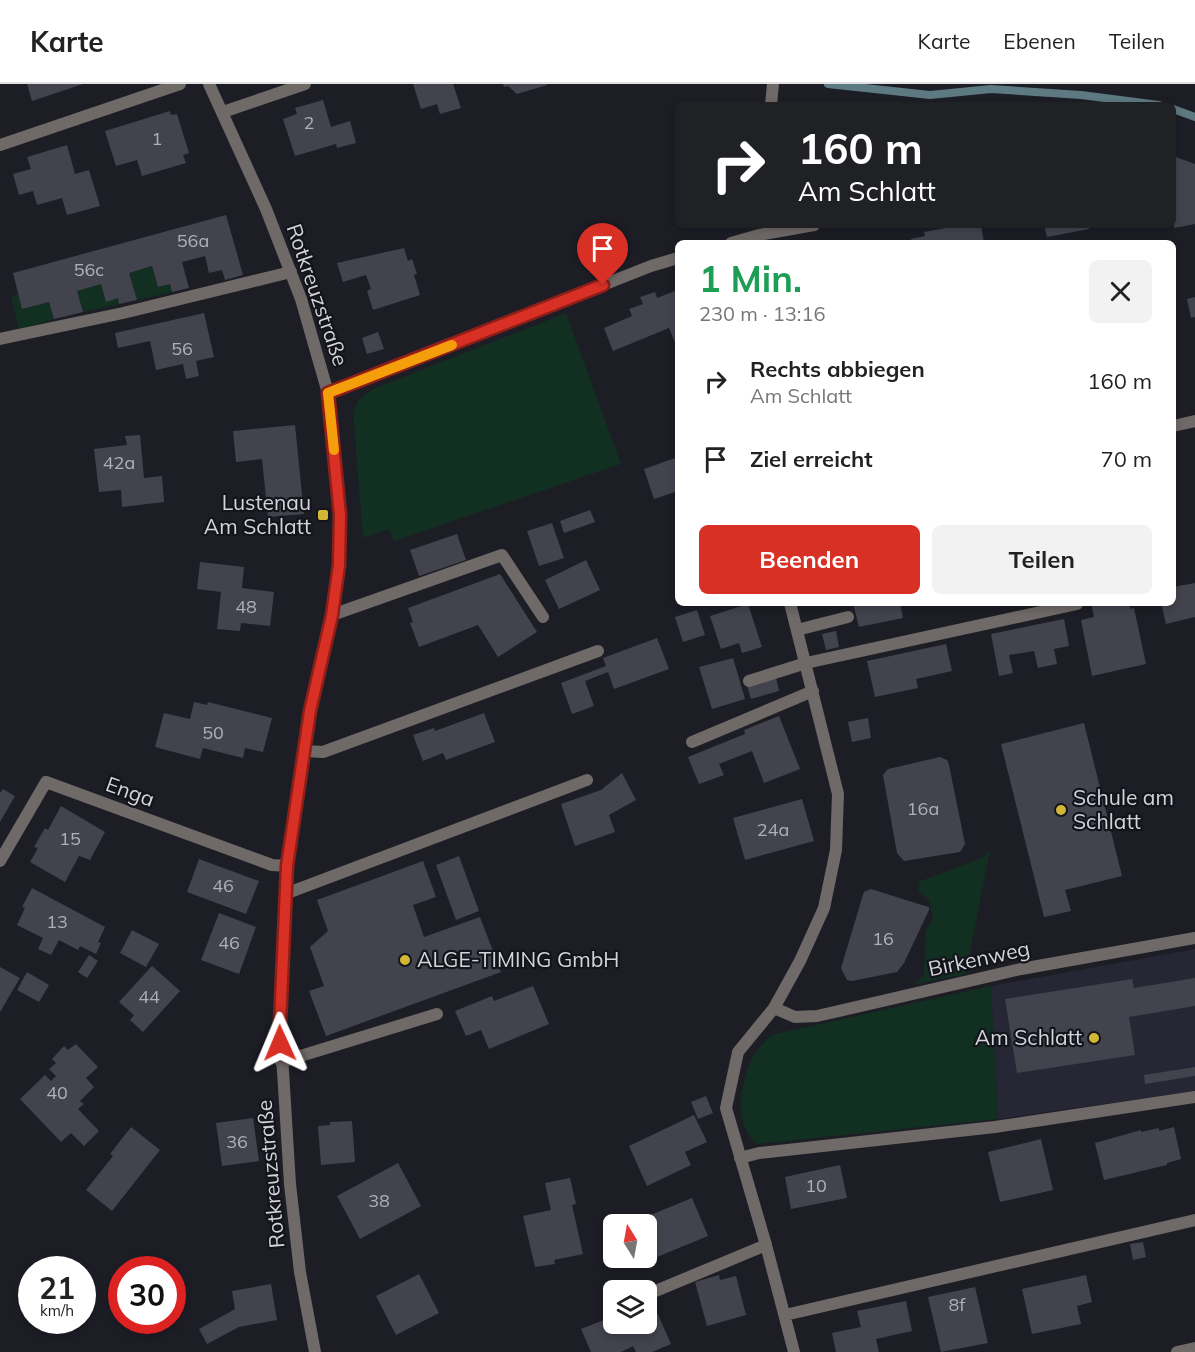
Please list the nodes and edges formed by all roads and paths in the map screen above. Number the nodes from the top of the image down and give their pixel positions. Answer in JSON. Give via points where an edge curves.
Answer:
{"nodes":[{"id":1,"x":180,"y":84,"type":"edge"},
{"id":2,"x":209,"y":84,"type":"edge"},
{"id":3,"x":305,"y":84,"type":"edge"},
{"id":4,"x":773,"y":84,"type":"edge"},
{"id":5,"x":771,"y":102,"type":"edge"},
{"id":6,"x":223,"y":112,"type":"junction"},
{"id":7,"x":0,"y":145,"type":"edge"},
{"id":8,"x":781,"y":228,"type":"edge"},
{"id":9,"x":759,"y":230,"type":"edge"},
{"id":10,"x":737,"y":240,"type":"edge"},
{"id":11,"x":675,"y":259,"type":"edge"},
{"id":12,"x":291,"y":272,"type":"junction"},
{"id":13,"x":0,"y":339,"type":"edge"},
{"id":14,"x":328,"y":393,"type":"junction"},
{"id":15,"x":1195,"y":421,"type":"edge"},
{"id":16,"x":1176,"y":425,"type":"edge"},
{"id":17,"x":791,"y":606,"type":"edge"},
{"id":18,"x":1068,"y":606,"type":"edge"},
{"id":19,"x":332,"y":615,"type":"junction"},
{"id":20,"x":848,"y":617,"type":"dead end"},
{"id":21,"x":543,"y":618,"type":"dead end"},
{"id":22,"x":797,"y":630,"type":"junction"},
{"id":23,"x":598,"y":651,"type":"dead end"},
{"id":24,"x":806,"y":663,"type":"junction"},
{"id":25,"x":749,"y":681,"type":"dead end"},
{"id":26,"x":813,"y":691,"type":"junction"},
{"id":27,"x":692,"y":742,"type":"dead end"},
{"id":28,"x":304,"y":751,"type":"junction"},
{"id":29,"x":587,"y":780,"type":"dead end"},
{"id":30,"x":0,"y":861,"type":"edge"},
{"id":31,"x":287,"y":866,"type":"junction"},
{"id":32,"x":285,"y":894,"type":"junction"},
{"id":33,"x":1195,"y":938,"type":"edge"},
{"id":34,"x":774,"y":1008,"type":"junction"},
{"id":35,"x":437,"y":1014,"type":"dead end"},
{"id":36,"x":281,"y":1062,"type":"junction"},
{"id":37,"x":1195,"y":1097,"type":"edge"},
{"id":38,"x":740,"y":1158,"type":"junction"},
{"id":39,"x":1195,"y":1220,"type":"edge"},
{"id":40,"x":766,"y":1245,"type":"junction"},
{"id":41,"x":657,"y":1290,"type":"edge"},
{"id":42,"x":785,"y":1315,"type":"junction"},
{"id":43,"x":1195,"y":1348,"type":"edge"},
{"id":44,"x":315,"y":1352,"type":"edge"},
{"id":45,"x":795,"y":1352,"type":"edge"},
{"id":46,"x":1177,"y":1352,"type":"edge"}],
"edges":[{"from":1,"to":7,"type":"street"},
{"from":2,"to":6,"type":"street","name":"Rotkreuzstraße"},
{"from":3,"to":6,"type":"street"},
{"from":4,"to":5,"type":"street"},
{"from":6,"to":12,"type":"street","name":"Rotkreuzstraße"},
{"from":8,"to":9,"type":"street"},
{"from":9,"to":10,"type":"street"},
{"from":11,"to":14,"type":"street"},
{"from":12,"to":13,"type":"street"},
{"from":12,"to":14,"type":"street","name":"Rotkreuzstraße"},
{"from":14,"to":19,"type":"street","name":"Rotkreuzstraße","via":[[340,515]]},
{"from":15,"to":16,"type":"street"},
{"from":17,"to":22,"type":"street"},
{"from":18,"to":24,"type":"street"},
{"from":19,"to":21,"type":"street","via":[[502,555]]},
{"from":19,"to":28,"type":"street","name":"Rotkreuzstraße"},
{"from":20,"to":22,"type":"street"},
{"from":22,"to":24,"type":"street"},
{"from":23,"to":28,"type":"street","via":[[323,752]]},
{"from":24,"to":25,"type":"street"},
{"from":24,"to":26,"type":"street"},
{"from":26,"to":27,"type":"street"},
{"from":26,"to":34,"type":"street","via":[[838,794],[837,850],[824,908]]},
{"from":28,"to":31,"type":"street","name":"Rotkreuzstraße"},
{"from":29,"to":32,"type":"street"},
{"from":30,"to":31,"type":"street","name":"Enga","via":[[46,782],[272,865]]},
{"from":31,"to":32,"type":"street","name":"Rotkreuzstraße"},
{"from":32,"to":36,"type":"street","name":"Rotkreuzstraße"},
{"from":33,"to":34,"type":"street","name":"Birkenweg","via":[[1021,969],[817,1016],[795,1017]]},
{"from":34,"to":38,"type":"street","via":[[738,1052],[726,1108]]},
{"from":35,"to":36,"type":"street"},
{"from":36,"to":44,"type":"street","name":"Rotkreuzstraße","via":[[299,1261]]},
{"from":37,"to":38,"type":"street","via":[[996,1127]]},
{"from":38,"to":40,"type":"street"},
{"from":39,"to":42,"type":"street"},
{"from":40,"to":41,"type":"street"},
{"from":40,"to":42,"type":"street"},
{"from":42,"to":45,"type":"street"},
{"from":43,"to":46,"type":"street"}]}
